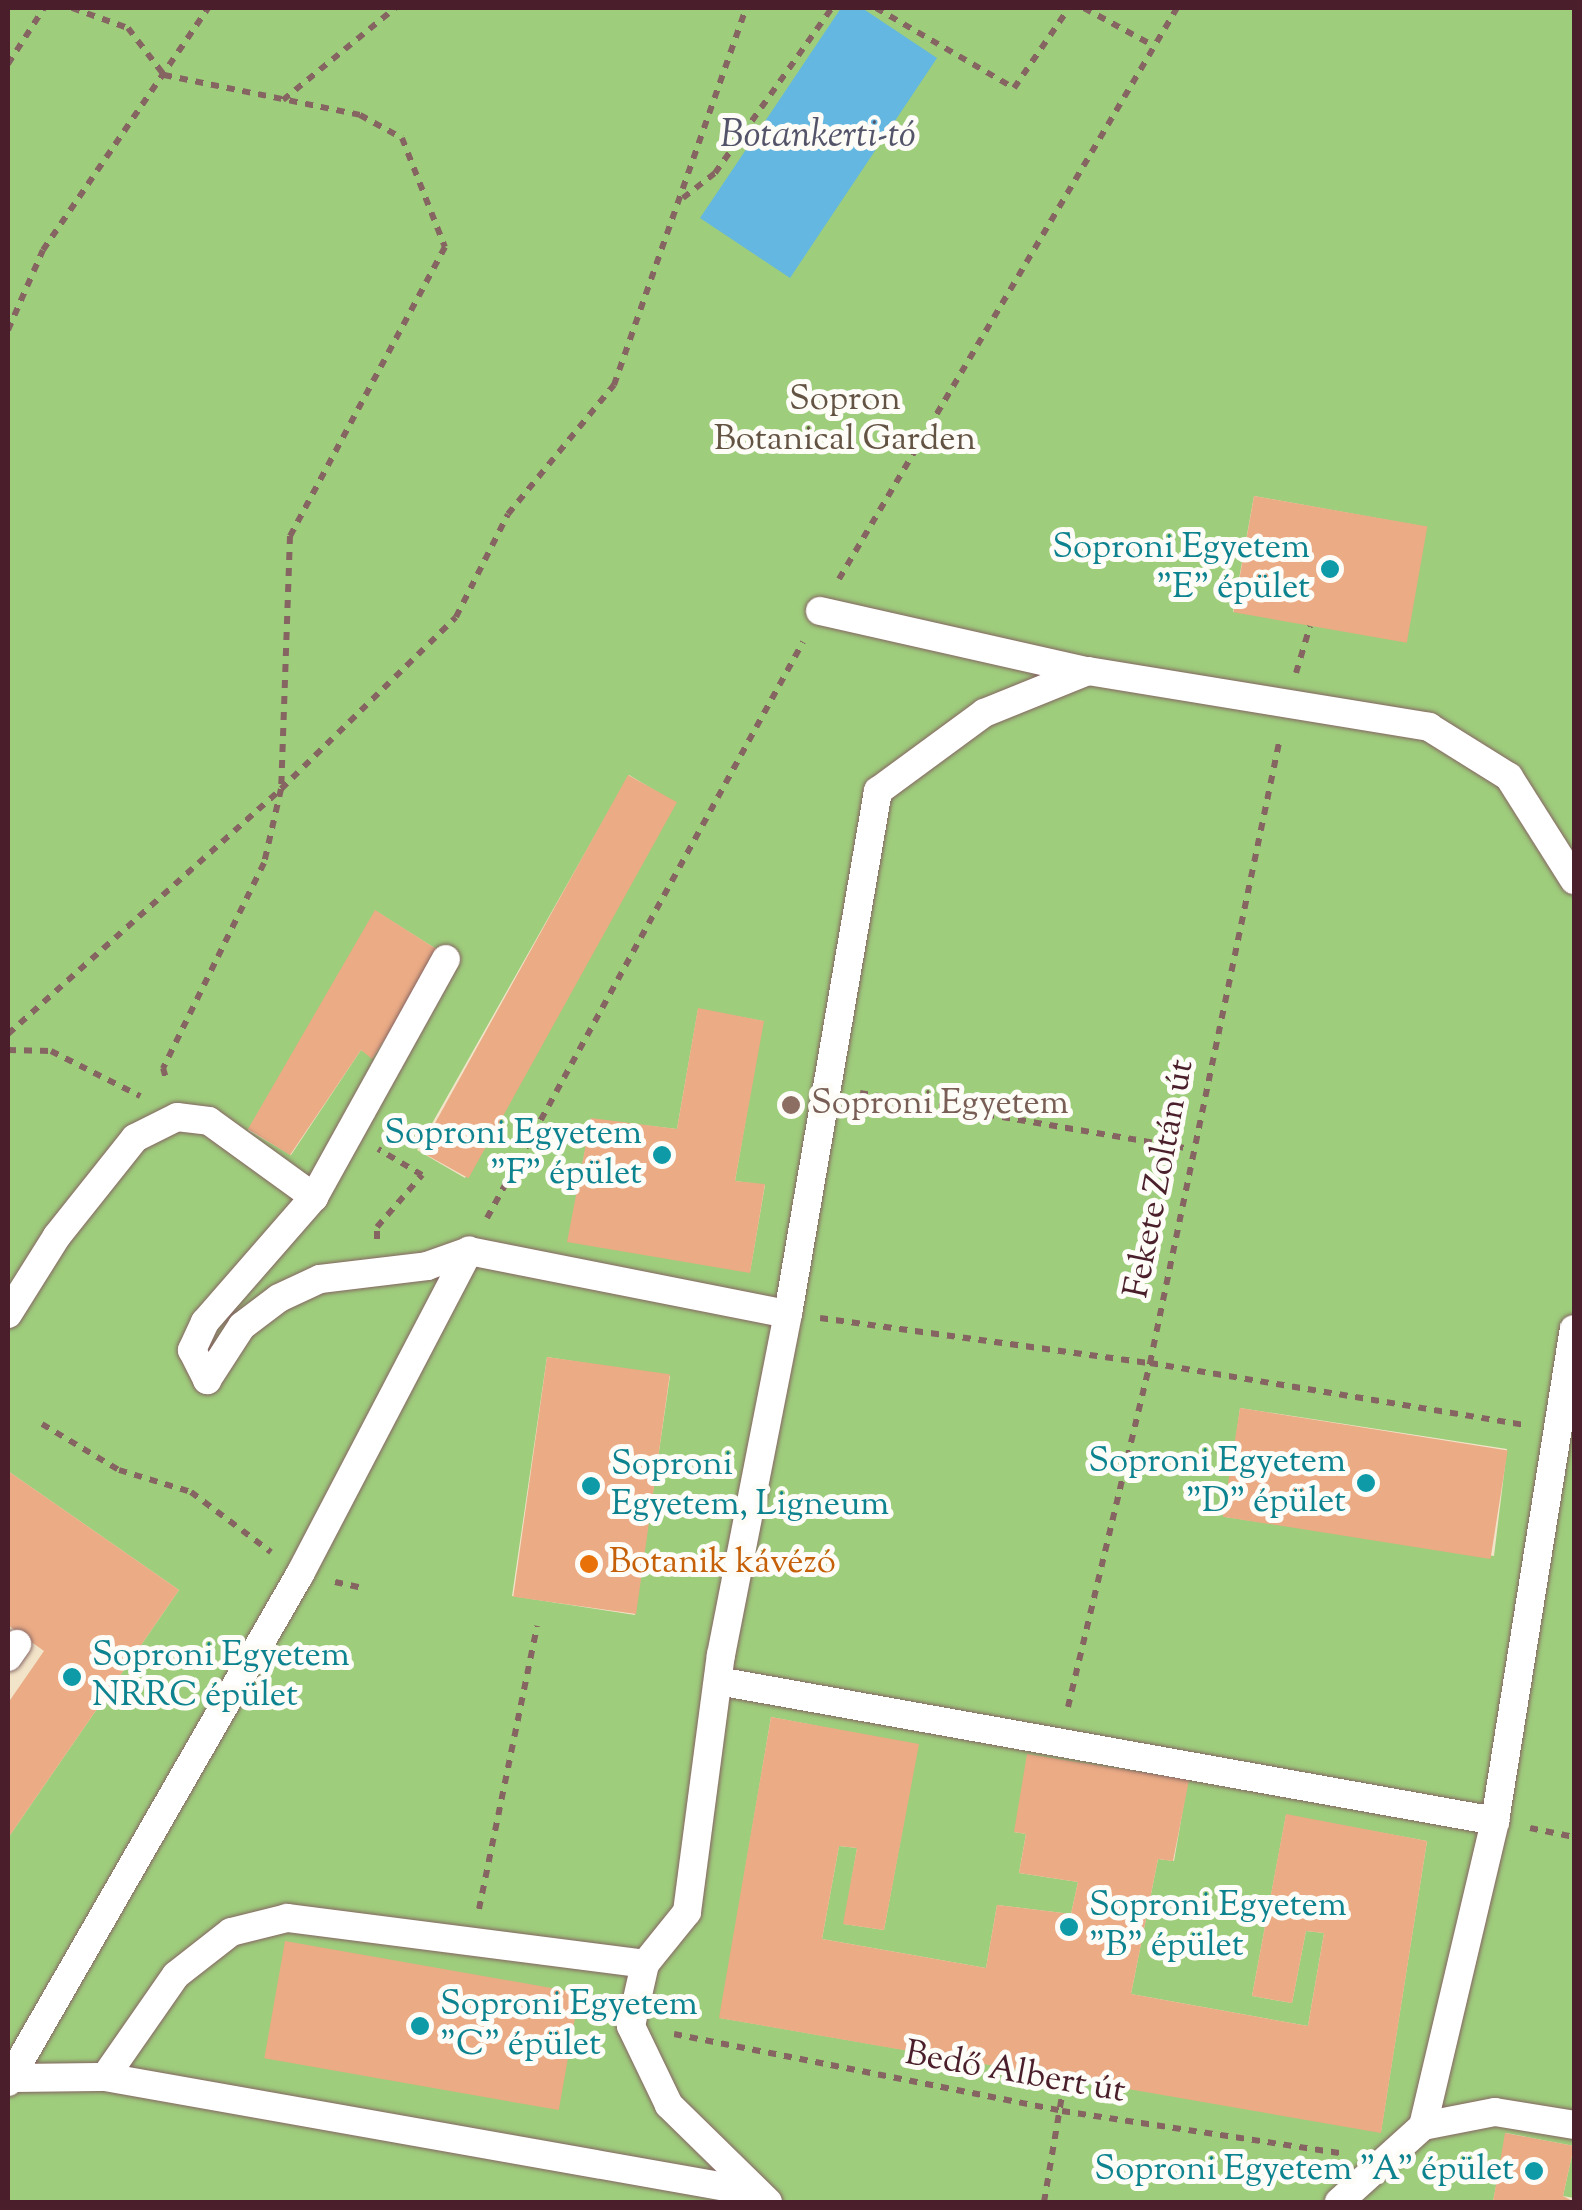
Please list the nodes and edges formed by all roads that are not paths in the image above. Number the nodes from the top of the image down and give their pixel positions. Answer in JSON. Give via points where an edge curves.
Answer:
{"nodes":[{"id":1,"x":820,"y":611,"type":"dead end"},
{"id":2,"x":1088,"y":672,"type":"junction"},
{"id":3,"x":1574,"y":880,"type":"edge"},
{"id":4,"x":446,"y":959,"type":"dead end"},
{"id":5,"x":314,"y":1197,"type":"junction"},
{"id":6,"x":469,"y":1251,"type":"junction"},
{"id":7,"x":8,"y":1314,"type":"edge"},
{"id":8,"x":788,"y":1314,"type":"junction"},
{"id":9,"x":1574,"y":1329,"type":"edge"},
{"id":10,"x":718,"y":1681,"type":"junction"},
{"id":11,"x":1495,"y":1821,"type":"junction"},
{"id":12,"x":645,"y":1964,"type":"junction"},
{"id":13,"x":105,"y":2076,"type":"junction"},
{"id":14,"x":8,"y":2079,"type":"edge"},
{"id":15,"x":1574,"y":2125,"type":"edge"},
{"id":16,"x":1423,"y":2126,"type":"junction"},
{"id":17,"x":761,"y":2197,"type":"edge"},
{"id":18,"x":1340,"y":2202,"type":"edge"}],
"edges":[{"from":1,"to":2,"type":"lane"},
{"from":2,"to":3,"type":"lane","via":[[1429,727],[1509,776]]},
{"from":2,"to":8,"type":"lane","via":[[984,714],[878,791]]},
{"from":4,"to":5,"type":"lane"},
{"from":5,"to":6,"type":"lane","via":[[205,1322],[192,1350],[206,1380],[231,1338],[279,1298],[320,1280],[427,1266]]},
{"from":5,"to":7,"type":"lane","via":[[209,1121],[177,1117],[135,1138],[57,1236]]},
{"from":6,"to":8,"type":"lane"},
{"from":6,"to":14,"type":"lane","via":[[300,1574]]},
{"from":8,"to":10,"type":"lane"},
{"from":9,"to":11,"type":"lane"},
{"from":10,"to":11,"type":"lane"},
{"from":10,"to":12,"type":"lane","via":[[687,1912]]},
{"from":11,"to":16,"type":"lane"},
{"from":12,"to":13,"type":"lane","via":[[286,1918],[231,1932],[176,1975]]},
{"from":12,"to":17,"type":"lane","via":[[631,2026],[669,2105]]},
{"from":13,"to":14,"type":"lane"},
{"from":13,"to":17,"type":"lane"},
{"from":15,"to":16,"type":"lane","via":[[1494,2112]]},
{"from":16,"to":18,"type":"lane"}]}
